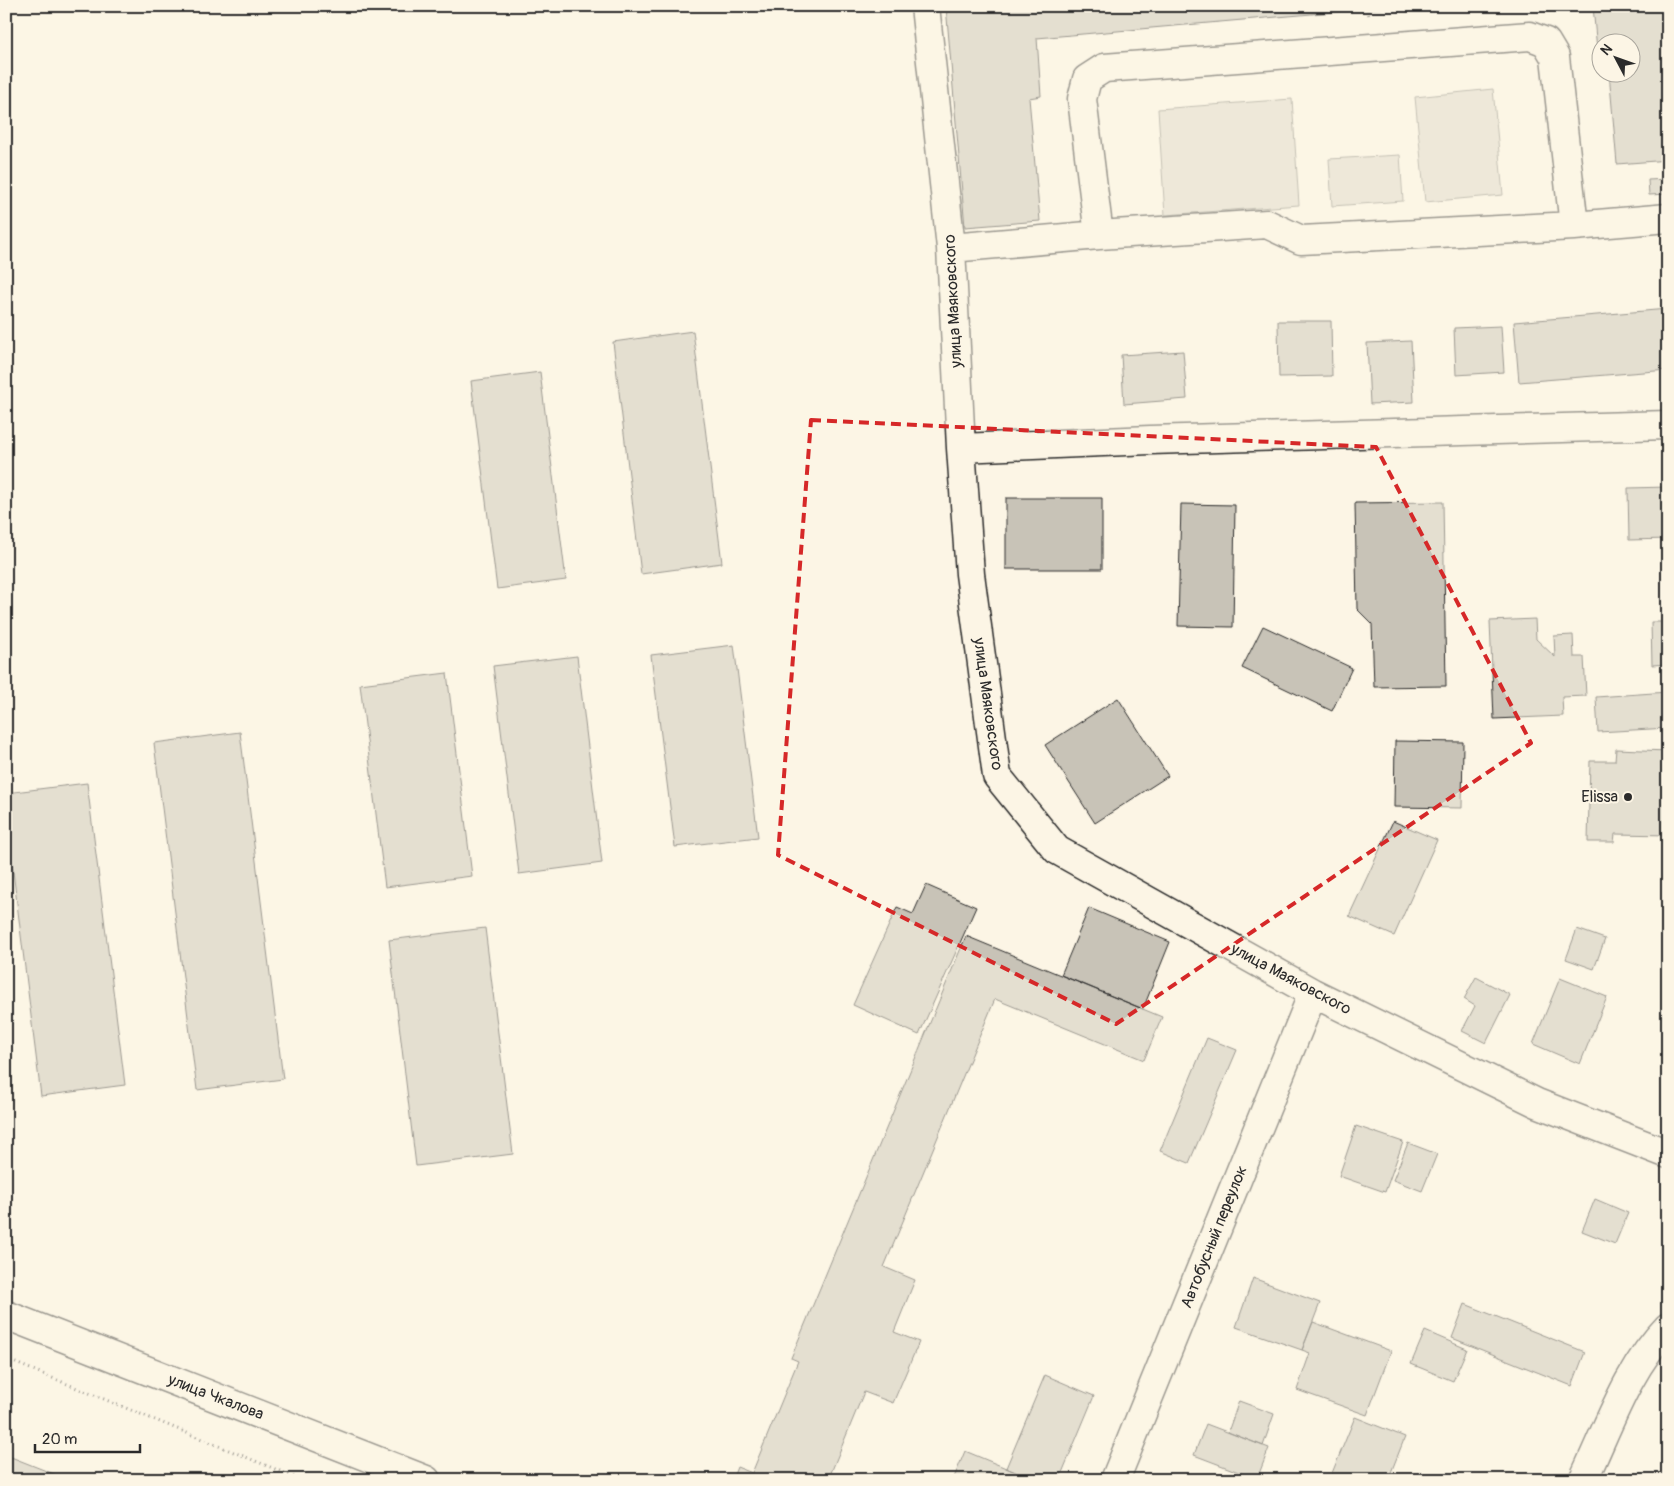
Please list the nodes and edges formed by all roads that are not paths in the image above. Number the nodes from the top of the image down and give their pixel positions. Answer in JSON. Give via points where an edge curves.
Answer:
{"nodes":[{"id":1,"x":926,"y":6,"type":"edge"},
{"id":2,"x":1668,"y":218,"type":"edge"},
{"id":3,"x":1574,"y":226,"type":"junction"},
{"id":4,"x":1099,"y":235,"type":"junction"},
{"id":5,"x":952,"y":248,"type":"junction"},
{"id":6,"x":1668,"y":425,"type":"edge"},
{"id":7,"x":961,"y":448,"type":"junction"},
{"id":8,"x":1313,"y":994,"type":"junction"},
{"id":9,"x":1668,"y":1154,"type":"edge"},
{"id":10,"x":6,"y":1315,"type":"edge"},
{"id":11,"x":1668,"y":1327,"type":"edge"},
{"id":12,"x":426,"y":1480,"type":"edge"},
{"id":13,"x":1115,"y":1480,"type":"edge"},
{"id":14,"x":1583,"y":1480,"type":"edge"}],
"edges":[{"from":1,"to":5,"type":"street","name":"улица Маяковского"},
{"from":2,"to":3,"type":"street"},
{"from":3,"to":4,"type":"street","via":[[1301,240],[1267,224]]},
{"from":3,"to":4,"type":"street","via":[[1554,57],[1546,42],[1530,36],[1104,68],[1087,79],[1082,99]]},
{"from":4,"to":5,"type":"street"},
{"from":5,"to":7,"type":"street","name":"улица Маяковского"},
{"from":6,"to":7,"type":"street","via":[[1160,439]]},
{"from":7,"to":8,"type":"street","name":"улица Маяковского","via":[[970,574],[997,776],[1057,850]]},
{"from":8,"to":9,"type":"street","name":"улица Маяковского","via":[[1537,1103]]},
{"from":8,"to":13,"type":"street","name":"Автобусный переулок"},
{"from":10,"to":12,"type":"street","name":"улица Чкалова"},
{"from":11,"to":14,"type":"street","via":[[1632,1374]]}]}
